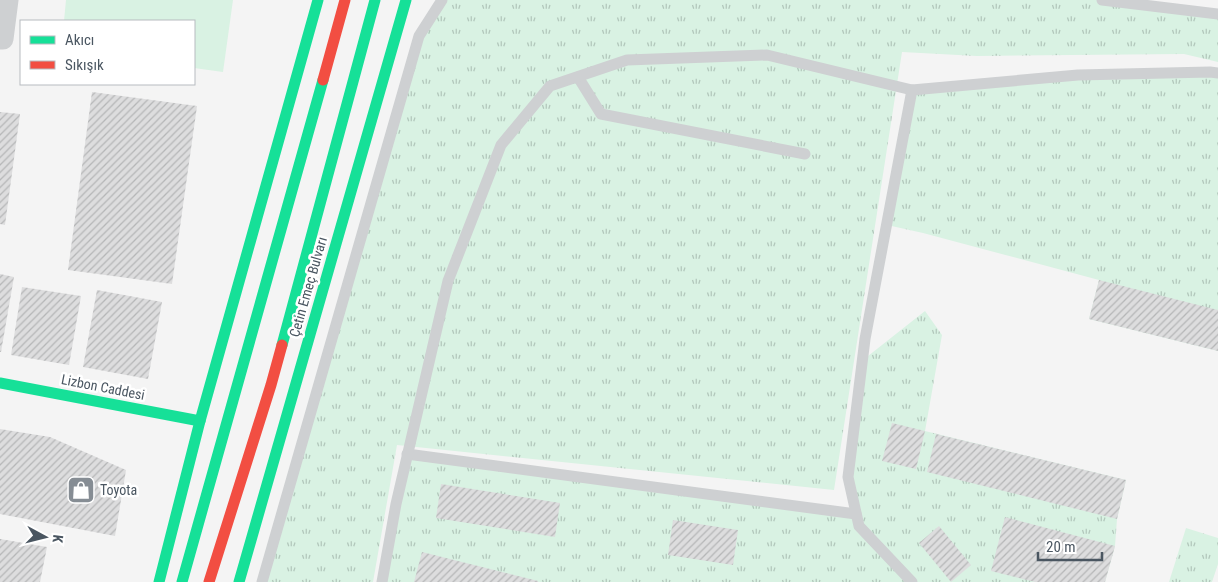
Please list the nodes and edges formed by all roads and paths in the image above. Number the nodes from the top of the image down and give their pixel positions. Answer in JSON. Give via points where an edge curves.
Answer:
{"nodes":[{"id":1,"x":8,"y":0,"type":"edge"},
{"id":2,"x":318,"y":0,"type":"edge"},
{"id":3,"x":345,"y":0,"type":"edge"},
{"id":4,"x":375,"y":0,"type":"edge"},
{"id":5,"x":406,"y":0,"type":"edge"},
{"id":6,"x":415,"y":0,"type":"edge"},
{"id":7,"x":442,"y":0,"type":"edge"},
{"id":8,"x":1102,"y":0,"type":"edge"},
{"id":9,"x":1218,"y":14,"type":"edge"},
{"id":10,"x":400,"y":23,"type":"junction"},
{"id":11,"x":0,"y":39,"type":"edge"},
{"id":12,"x":1218,"y":74,"type":"edge"},
{"id":13,"x":578,"y":77,"type":"junction"},
{"id":14,"x":912,"y":90,"type":"junction"},
{"id":15,"x":805,"y":154,"type":"dead end"},
{"id":16,"x":0,"y":383,"type":"edge"},
{"id":17,"x":200,"y":421,"type":"junction"},
{"id":18,"x":407,"y":454,"type":"junction"},
{"id":19,"x":856,"y":514,"type":"junction"},
{"id":20,"x":159,"y":582,"type":"edge"},
{"id":21,"x":182,"y":582,"type":"edge"},
{"id":22,"x":210,"y":582,"type":"edge"},
{"id":23,"x":239,"y":582,"type":"edge"},
{"id":24,"x":262,"y":582,"type":"edge"},
{"id":25,"x":382,"y":582,"type":"edge"},
{"id":26,"x":912,"y":582,"type":"edge"}],
"edges":[{"from":1,"to":11,"type":"street","via":[[4,39]]},
{"from":2,"to":17,"type":"main road"},
{"from":3,"to":21,"type":"main road"},
{"from":4,"to":22,"type":"main road","name":"Çetin Emeç Bulvarı","via":[[271,385]]},
{"from":5,"to":10,"type":"main road","name":"Çetin Emeç Bulvarı"},
{"from":6,"to":10,"type":"main road"},
{"from":7,"to":24,"type":"lane","via":[[419,36]]},
{"from":8,"to":9,"type":"lane"},
{"from":10,"to":23,"type":"main road","name":"Çetin Emeç Bulvarı"},
{"from":12,"to":14,"type":"lane","via":[[1078,75]]},
{"from":13,"to":14,"type":"lane","via":[[627,60],[767,55]]},
{"from":13,"to":15,"type":"lane","via":[[601,114]]},
{"from":13,"to":18,"type":"lane","via":[[550,86],[501,144],[448,281]]},
{"from":14,"to":19,"type":"lane","via":[[865,339],[848,477]]},
{"from":16,"to":17,"type":"main road","name":"Lizbon Caddesi"},
{"from":17,"to":20,"type":"main road"},
{"from":18,"to":19,"type":"lane"},
{"from":18,"to":25,"type":"lane"},
{"from":19,"to":26,"type":"lane","via":[[859,526]]}]}
